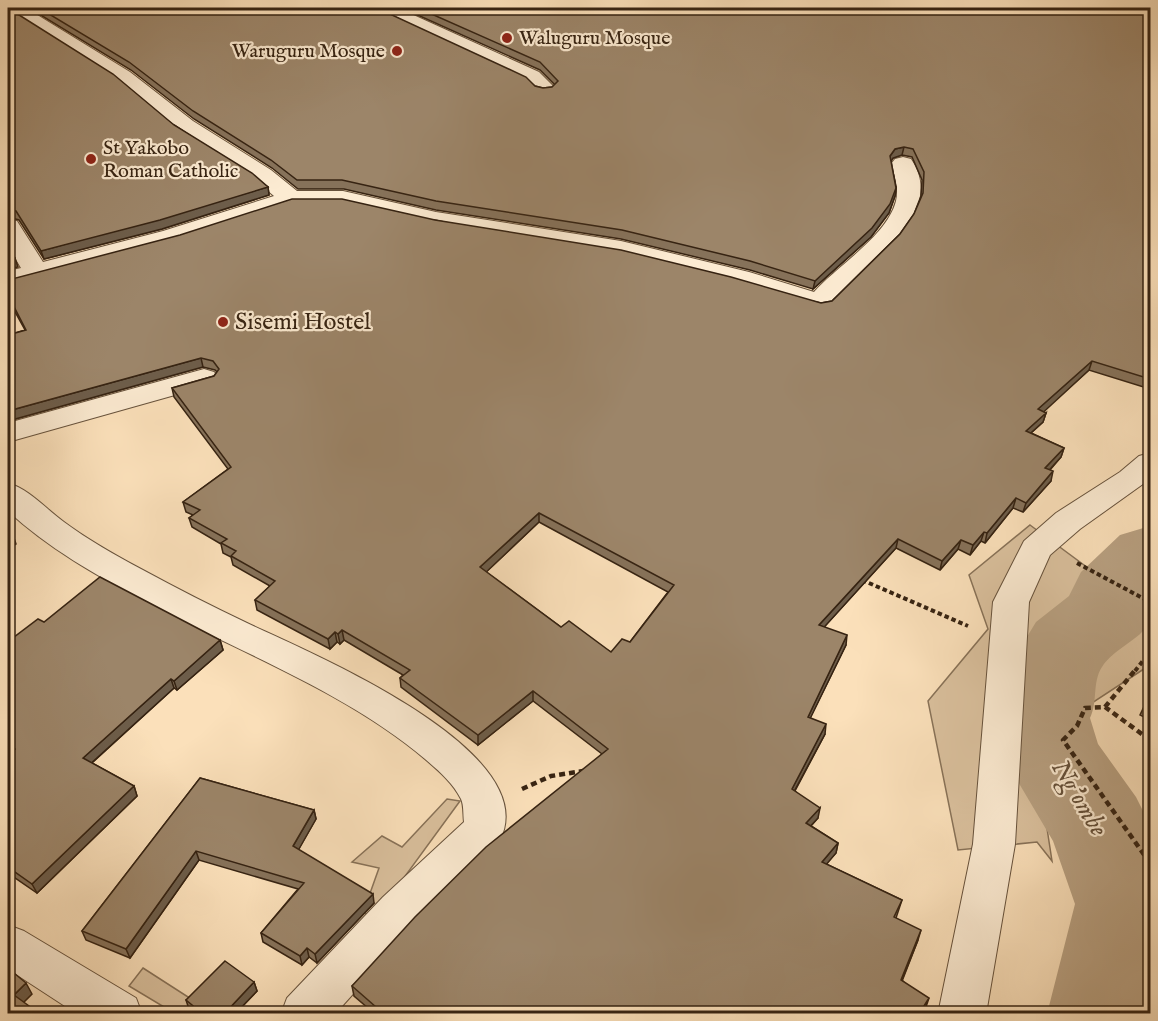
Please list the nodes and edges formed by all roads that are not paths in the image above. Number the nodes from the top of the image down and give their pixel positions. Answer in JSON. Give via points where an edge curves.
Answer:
{"nodes":[{"id":1,"x":14,"y":8,"type":"edge"},
{"id":2,"x":384,"y":8,"type":"edge"},
{"id":3,"x":545,"y":89,"type":"edge"},
{"id":4,"x":903,"y":164,"type":"dead end"},
{"id":5,"x":291,"y":198,"type":"junction"},
{"id":6,"x":8,"y":226,"type":"edge"},
{"id":7,"x":36,"y":271,"type":"junction"},
{"id":8,"x":8,"y":279,"type":"edge"},
{"id":9,"x":204,"y":378,"type":"edge"},
{"id":10,"x":8,"y":433,"type":"edge"},
{"id":11,"x":1150,"y":463,"type":"edge"},
{"id":12,"x":8,"y":494,"type":"edge"},
{"id":13,"x":8,"y":945,"type":"edge"},
{"id":14,"x":119,"y":1014,"type":"edge"},
{"id":15,"x":304,"y":1014,"type":"edge"},
{"id":16,"x":963,"y":1014,"type":"edge"}],
"edges":[{"from":1,"to":5,"type":"street","via":[[123,76],[185,126],[263,175]]},
{"from":2,"to":3,"type":"street","via":[[532,76]]},
{"from":4,"to":5,"type":"street","via":[[908,180],[904,215],[819,302],[731,275],[621,249],[436,219],[359,200]]},
{"from":5,"to":7,"type":"street","via":[[172,236]]},
{"from":6,"to":7,"type":"street"},
{"from":7,"to":8,"type":"street"},
{"from":9,"to":10,"type":"street"},
{"from":11,"to":16,"type":"street","via":[[1068,520],[1054,547],[1036,549],[1011,602],[994,844]]},
{"from":12,"to":15,"type":"street","via":[[88,553],[209,620],[357,694],[428,737],[469,774],[488,812],[485,828],[399,912]]},
{"from":13,"to":14,"type":"street"}]}
